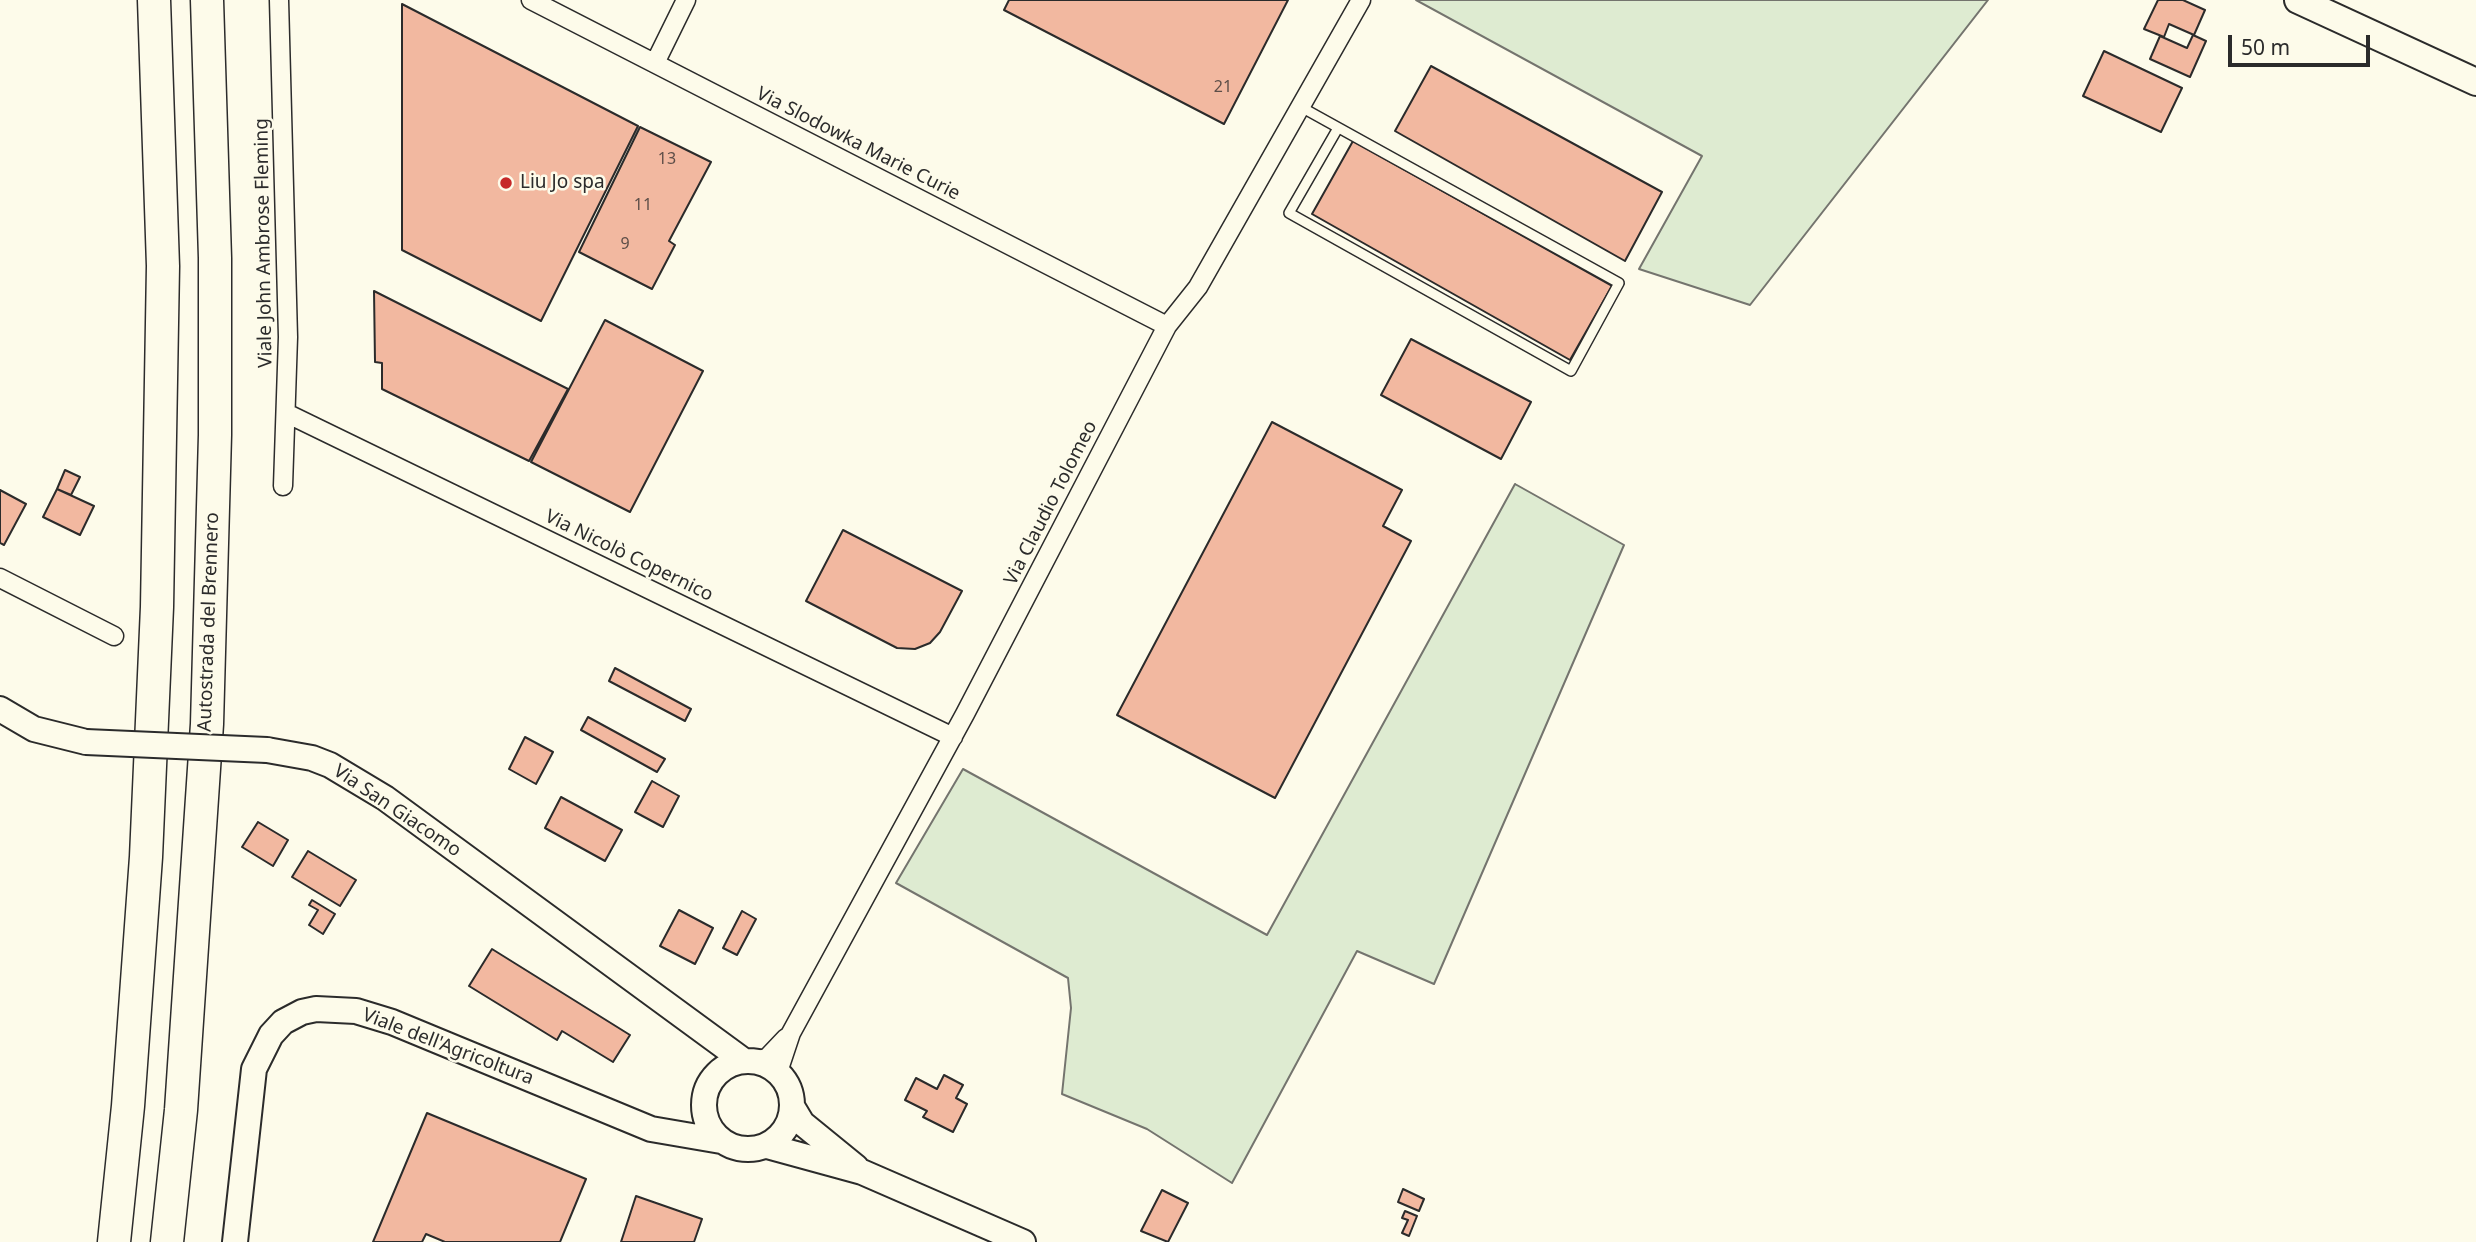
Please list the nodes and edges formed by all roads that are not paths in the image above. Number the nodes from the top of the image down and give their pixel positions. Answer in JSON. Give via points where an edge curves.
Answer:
{"nodes":[{"id":1,"x":154,"y":0,"type":"edge"},
{"id":2,"x":207,"y":0,"type":"edge"},
{"id":3,"x":279,"y":0,"type":"edge"},
{"id":4,"x":531,"y":0,"type":"edge"},
{"id":5,"x":686,"y":0,"type":"edge"},
{"id":6,"x":1361,"y":0,"type":"edge"},
{"id":7,"x":2298,"y":0,"type":"edge"},
{"id":8,"x":654,"y":63,"type":"junction"},
{"id":9,"x":2476,"y":82,"type":"edge"},
{"id":10,"x":1301,"y":107,"type":"junction"},
{"id":11,"x":1338,"y":128,"type":"junction"},
{"id":12,"x":1167,"y":326,"type":"junction"},
{"id":13,"x":286,"y":413,"type":"junction"},
{"id":14,"x":283,"y":485,"type":"dead end"},
{"id":15,"x":0,"y":578,"type":"edge"},
{"id":16,"x":114,"y":636,"type":"dead end"},
{"id":17,"x":0,"y":709,"type":"edge"},
{"id":18,"x":953,"y":737,"type":"junction"},
{"id":19,"x":704,"y":1031,"type":"junction"},
{"id":20,"x":790,"y":1033,"type":"junction"},
{"id":21,"x":749,"y":1061,"type":"junction"},
{"id":22,"x":778,"y":1072,"type":"junction"},
{"id":23,"x":709,"y":1087,"type":"junction"},
{"id":24,"x":793,"y":1108,"type":"junction"},
{"id":25,"x":629,"y":1120,"type":"junction"},
{"id":26,"x":721,"y":1141,"type":"junction"},
{"id":27,"x":767,"y":1146,"type":"junction"},
{"id":28,"x":862,"y":1172,"type":"junction"},
{"id":29,"x":114,"y":1242,"type":"edge"},
{"id":30,"x":167,"y":1242,"type":"edge"},
{"id":31,"x":235,"y":1242,"type":"edge"},
{"id":32,"x":1023,"y":1242,"type":"edge"}],
"edges":[{"from":1,"to":29,"type":"highway","via":[[163,266],[157,607],[146,857]]},
{"from":2,"to":30,"type":"highway","name":"Autostrada del Brennero","via":[[215,435],[207,724],[181,1110]]},
{"from":3,"to":13,"type":"street","name":"Viale John Ambrose Fleming"},
{"from":4,"to":8,"type":"street","name":"Via Slodowka Marie Curie"},
{"from":5,"to":8,"type":"street"},
{"from":6,"to":10,"type":"street","name":"Via Claudio Tolomeo"},
{"from":7,"to":9,"type":"main road"},
{"from":8,"to":12,"type":"street","name":"Via Slodowka Marie Curie"},
{"from":10,"to":11,"type":"lane"},
{"from":10,"to":12,"type":"street","name":"Via Claudio Tolomeo","via":[[1198,287]]},
{"from":11,"to":11,"type":"lane","via":[[1619,283],[1571,371],[1289,213]]},
{"from":12,"to":18,"type":"street","name":"Via Claudio Tolomeo"},
{"from":13,"to":14,"type":"street","name":"Viale John Ambrose Fleming"},
{"from":13,"to":18,"type":"street","name":"Via Nicolò Copernico"},
{"from":15,"to":16,"type":"street"},
{"from":17,"to":19,"type":"street","name":"Via San Giacomo","bridge":true,"via":[[34,729],[86,742],[267,750],[312,758],[348,774]]},
{"from":18,"to":20,"type":"street","name":"Via Claudio Tolomeo"},
{"from":19,"to":21,"type":"street","name":"Via San Giacomo"},
{"from":19,"to":23,"type":"street","via":[[714,1065]]},
{"from":20,"to":21,"type":"street","name":"Via Claudio Tolomeo","via":[[767,1058]]},
{"from":20,"to":22,"type":"street","name":"Via Claudio Tolomeo"},
{"from":21,"to":22,"type":"street"},
{"from":21,"to":23,"type":"street","via":[[727,1066]]},
{"from":22,"to":24,"type":"street","via":[[790,1089]]},
{"from":23,"to":25,"type":"street","name":"Viale dell'Agricoltura","via":[[685,1115]]},
{"from":23,"to":26,"type":"street","via":[[707,1121]]},
{"from":24,"to":27,"type":"street","via":[[785,1130]]},
{"from":24,"to":28,"type":"street","via":[[802,1123]]},
{"from":25,"to":26,"type":"street","name":"Viale dell'Agricoltura","via":[[651,1129]]},
{"from":25,"to":31,"type":"street","name":"Viale dell'Agricoltura","via":[[392,1022],[332,1008],[302,1012],[271,1035],[254,1069]]},
{"from":26,"to":27,"type":"street","via":[[748,1150]]},
{"from":27,"to":28,"type":"street"},
{"from":28,"to":32,"type":"street"}]}
